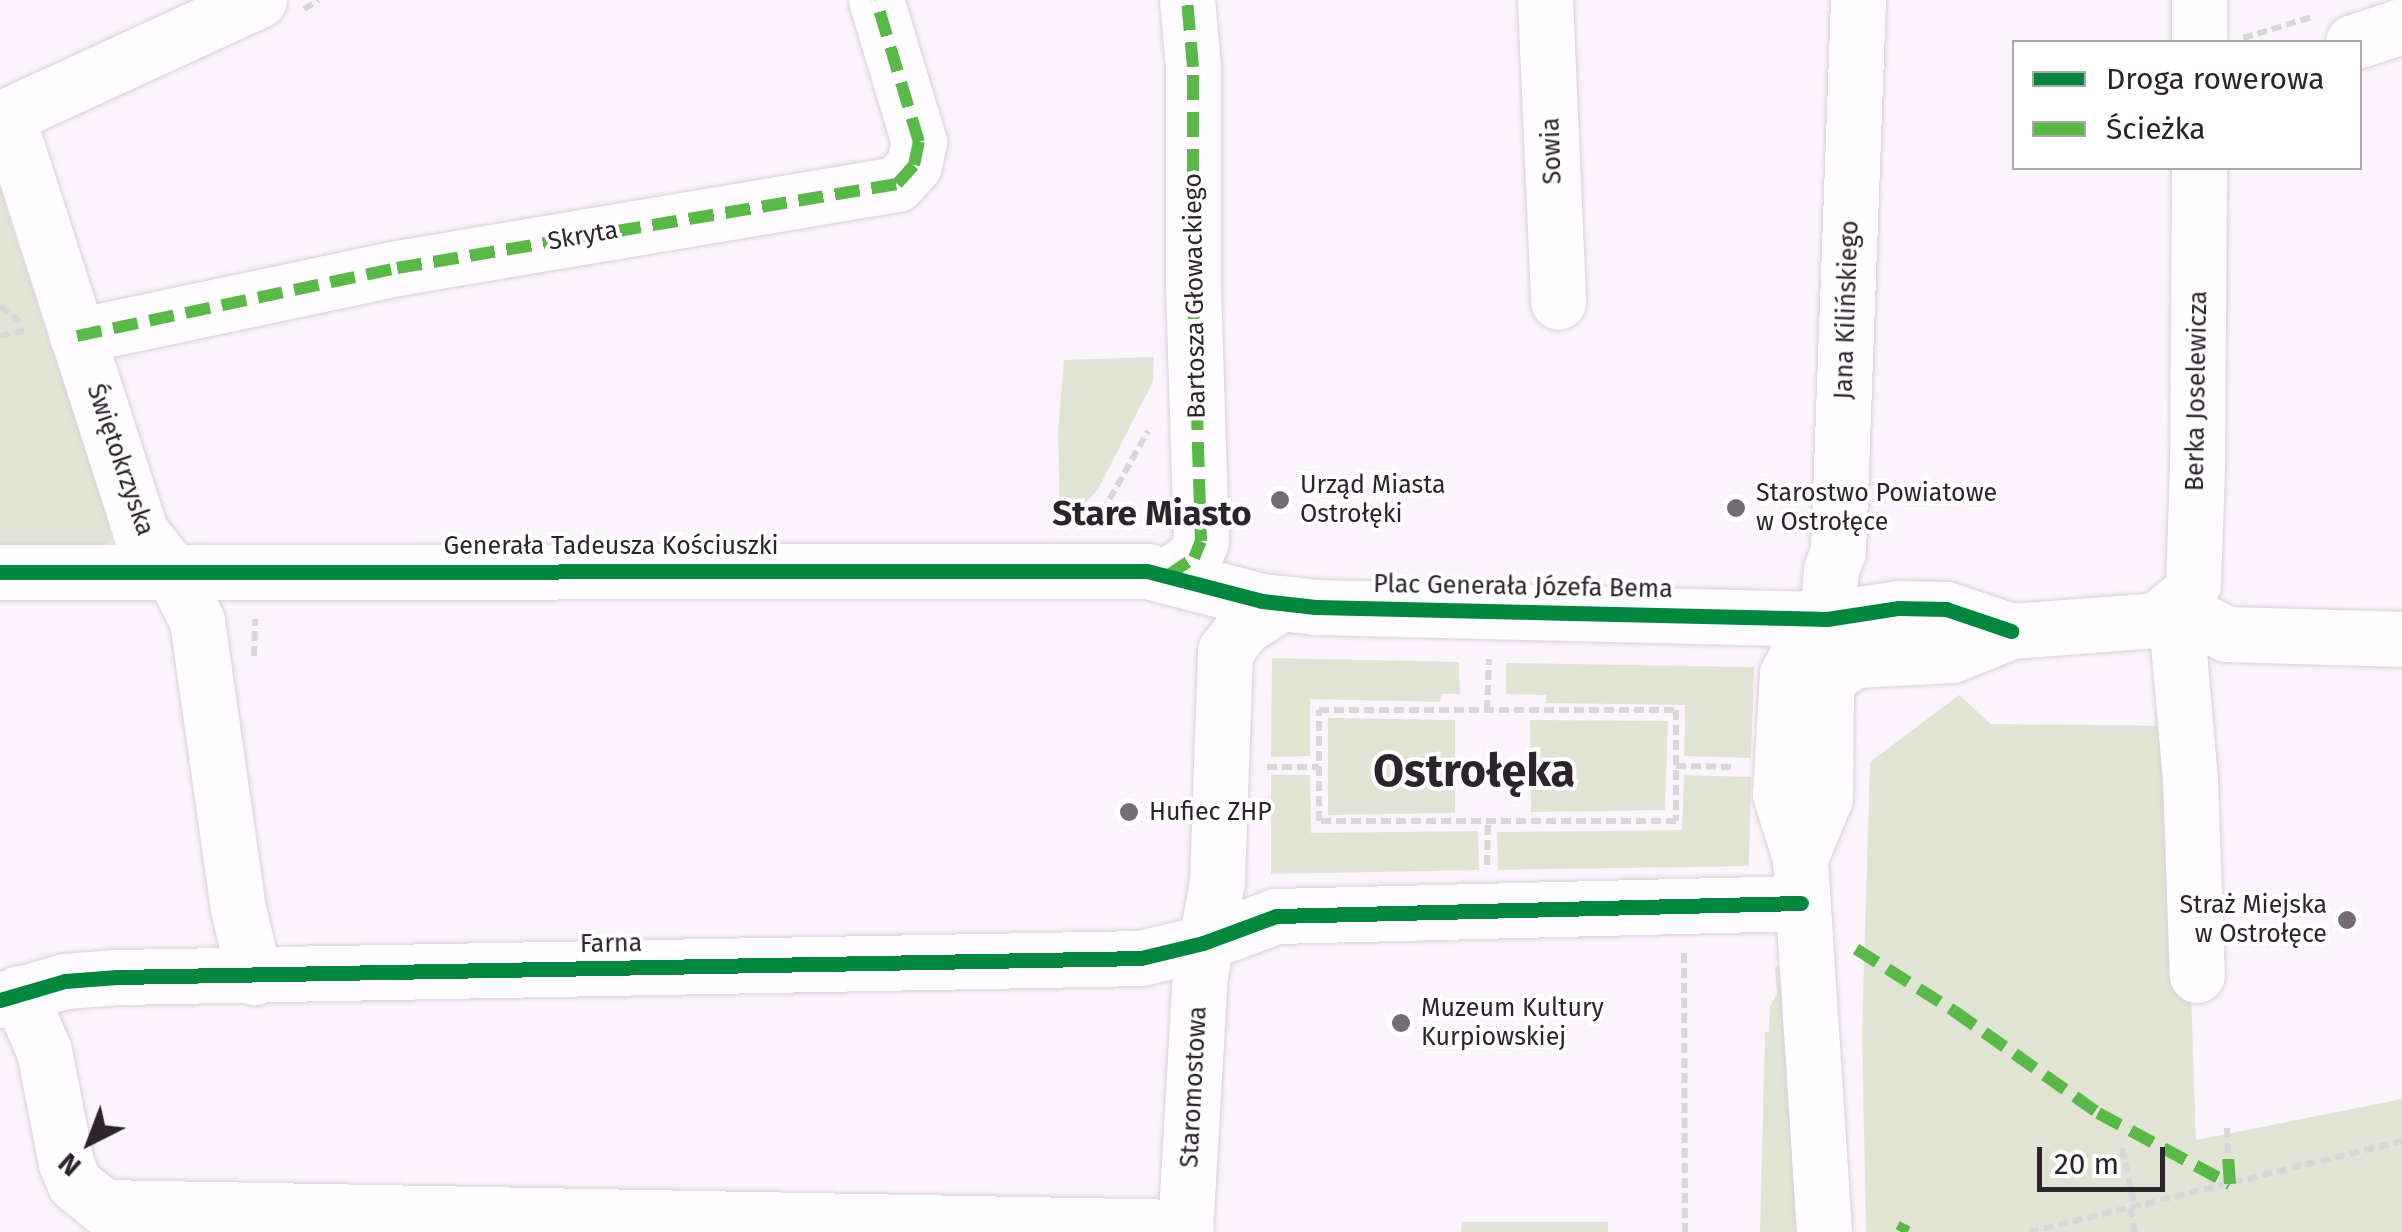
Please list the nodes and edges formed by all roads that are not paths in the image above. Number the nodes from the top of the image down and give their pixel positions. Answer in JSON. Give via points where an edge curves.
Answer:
{"nodes":[{"id":1,"x":876,"y":0,"type":"edge"},
{"id":2,"x":1187,"y":0,"type":"edge"},
{"id":3,"x":1544,"y":0,"type":"edge"},
{"id":4,"x":1858,"y":0,"type":"edge"},
{"id":5,"x":274,"y":8,"type":"edge"},
{"id":6,"x":195,"y":14,"type":"edge"},
{"id":7,"x":2402,"y":26,"type":"edge"},
{"id":8,"x":2338,"y":28,"type":"edge"},
{"id":9,"x":4,"y":118,"type":"edge"},
{"id":10,"x":2199,"y":170,"type":"edge"},
{"id":11,"x":1558,"y":302,"type":"dead end"},
{"id":12,"x":44,"y":338,"type":"junction"},
{"id":13,"x":0,"y":572,"type":"edge"},
{"id":14,"x":173,"y":573,"type":"junction"},
{"id":15,"x":1167,"y":576,"type":"junction"},
{"id":16,"x":1219,"y":590,"type":"joint"},
{"id":17,"x":1281,"y":602,"type":"junction"},
{"id":18,"x":2176,"y":608,"type":"junction"},
{"id":19,"x":1827,"y":619,"type":"junction"},
{"id":20,"x":2012,"y":631,"type":"junction"},
{"id":21,"x":2402,"y":639,"type":"edge"},
{"id":22,"x":1830,"y":676,"type":"junction"},
{"id":23,"x":1800,"y":881,"type":"junction"},
{"id":24,"x":1203,"y":942,"type":"junction"},
{"id":25,"x":2197,"y":975,"type":"dead end"},
{"id":26,"x":254,"y":977,"type":"junction"},
{"id":27,"x":10,"y":997,"type":"edge"},
{"id":28,"x":1185,"y":1229,"type":"edge"},
{"id":29,"x":1824,"y":1232,"type":"edge"}],
"edges":[{"from":1,"to":12,"type":"street","name":"Skryta","via":[[920,142],[914,165],[897,184],[397,268]]},
{"from":2,"to":15,"type":"street","name":"Bartosza Głowackiego","via":[[1201,541],[1194,558]]},
{"from":3,"to":11,"type":"street","name":"Sowia"},
{"from":4,"to":19,"type":"street","name":"Jana Kilińskiego","via":[[1838,551]]},
{"from":5,"to":6,"type":"street"},
{"from":6,"to":9,"type":"street"},
{"from":7,"to":8,"type":"street"},
{"from":9,"to":12,"type":"street","name":"Świętokrzyska"},
{"from":10,"to":18,"type":"street","name":"Berka Joselewicza","via":[[2193,584]]},
{"from":12,"to":14,"type":"street","name":"Świętokrzyska","via":[[140,531]]},
{"from":13,"to":14,"type":"street","name":"Generała Tadeusza Kościuszki"},
{"from":14,"to":15,"type":"street","name":"Generała Tadeusza Kościuszki"},
{"from":14,"to":26,"type":"street","name":"Świętokrzyska","via":[[197,621]]},
{"from":15,"to":16,"type":"street","name":"Generała Tadeusza Kościuszki"},
{"from":16,"to":17,"type":"street","name":"Plac Generała Józefa Bema"},
{"from":17,"to":19,"type":"street","name":"Plac Generała Józefa Bema"},
{"from":17,"to":24,"type":"street","via":[[1244,626],[1225,651],[1217,881]]},
{"from":18,"to":20,"type":"street","via":[[2137,624]]},
{"from":18,"to":21,"type":"street","via":[[2227,634]]},
{"from":18,"to":25,"type":"street"},
{"from":19,"to":20,"type":"street","name":"Plac Generała Józefa Bema","via":[[1946,609]]},
{"from":19,"to":22,"type":"street"},
{"from":19,"to":23,"type":"street","via":[[1786,674],[1780,794]]},
{"from":20,"to":22,"type":"street","via":[[1952,655],[1856,660]]},
{"from":22,"to":23,"type":"street","via":[[1824,798]]},
{"from":23,"to":24,"type":"street","via":[[1276,916]]},
{"from":23,"to":29,"type":"street"},
{"from":24,"to":26,"type":"street","name":"Farna","via":[[1142,958]]},
{"from":24,"to":28,"type":"street","name":"Staromostowa"},
{"from":26,"to":27,"type":"street","name":"Farna","via":[[117,977]]},
{"from":27,"to":28,"type":"street","via":[[44,1051],[66,1163],[88,1198],[104,1207]]}]}
